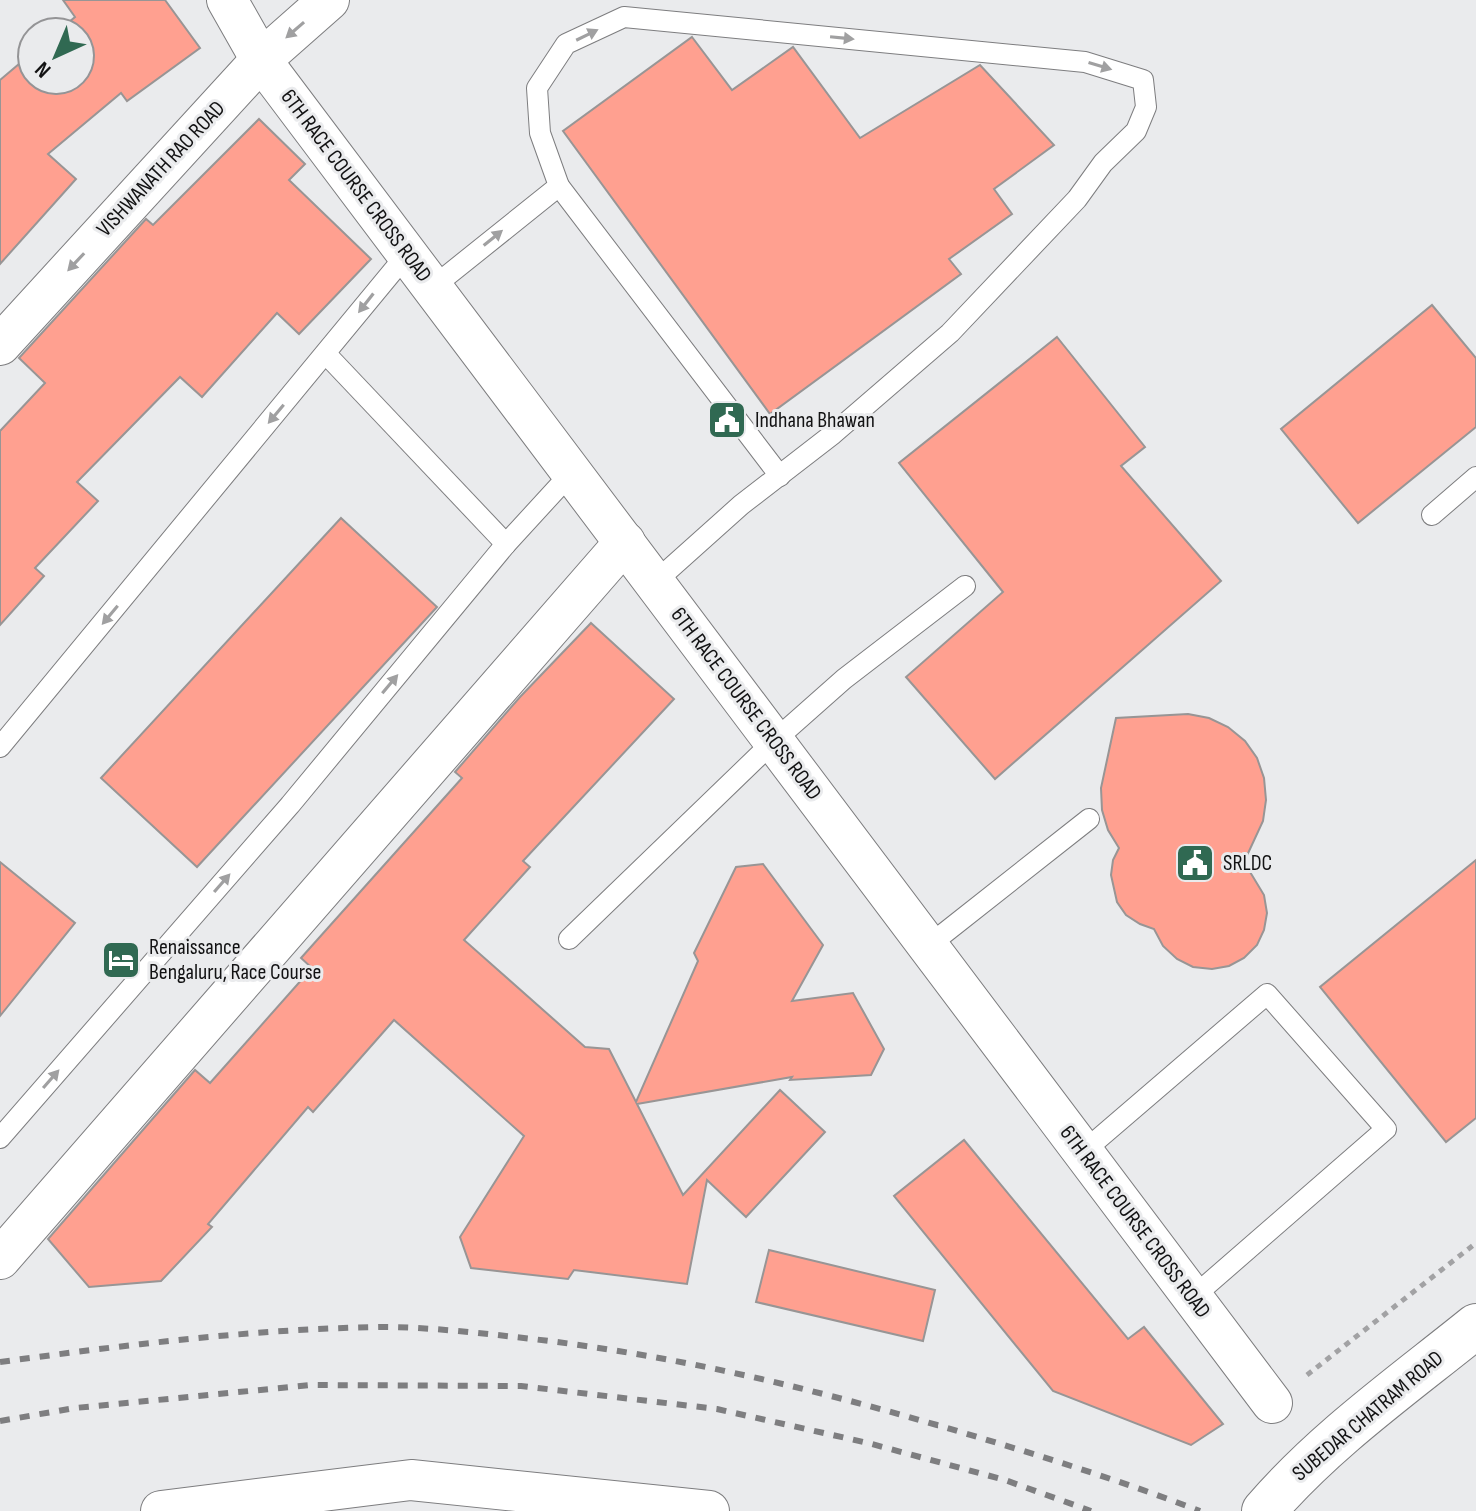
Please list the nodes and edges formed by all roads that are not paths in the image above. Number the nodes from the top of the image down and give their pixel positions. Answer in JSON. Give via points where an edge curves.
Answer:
{"nodes":[{"id":1,"x":227,"y":0,"type":"edge"},
{"id":2,"x":329,"y":0,"type":"edge"},
{"id":3,"x":261,"y":60,"type":"junction"},
{"id":4,"x":559,"y":186,"type":"junction"},
{"id":5,"x":407,"y":254,"type":"junction"},
{"id":6,"x":433,"y":287,"type":"junction"},
{"id":7,"x":0,"y":345,"type":"edge"},
{"id":8,"x":326,"y":354,"type":"junction"},
{"id":9,"x":572,"y":472,"type":"junction"},
{"id":10,"x":780,"y":476,"type":"junction"},
{"id":11,"x":1476,"y":477,"type":"edge"},
{"id":12,"x":1432,"y":515,"type":"dead end"},
{"id":13,"x":625,"y":542,"type":"junction"},
{"id":14,"x":506,"y":544,"type":"junction"},
{"id":15,"x":655,"y":582,"type":"junction"},
{"id":16,"x":965,"y":586,"type":"dead end"},
{"id":17,"x":774,"y":741,"type":"junction"},
{"id":18,"x":0,"y":747,"type":"edge"},
{"id":19,"x":1089,"y":819,"type":"dead end"},
{"id":20,"x":569,"y":939,"type":"dead end"},
{"id":21,"x":928,"y":946,"type":"junction"},
{"id":22,"x":0,"y":1138,"type":"edge"},
{"id":23,"x":1083,"y":1152,"type":"junction"},
{"id":24,"x":0,"y":1259,"type":"edge"},
{"id":25,"x":1193,"y":1297,"type":"junction"},
{"id":26,"x":1476,"y":1326,"type":"edge"},
{"id":27,"x":1272,"y":1403,"type":"road end"},
{"id":28,"x":161,"y":1511,"type":"edge"},
{"id":29,"x":709,"y":1511,"type":"edge"},
{"id":30,"x":1264,"y":1511,"type":"edge"}],
"edges":[{"from":1,"to":3,"type":"street","name":"6TH RACE COURSE CROSS ROAD"},
{"from":2,"to":3,"type":"street","name":"VISHWANATH RAO ROAD","one_way":true},
{"from":3,"to":5,"type":"street","name":"6TH RACE COURSE CROSS ROAD"},
{"from":3,"to":7,"type":"street","name":"VISHWANATH RAO ROAD","one_way":true},
{"from":6,"to":4,"type":"lane","one_way":true},
{"from":4,"to":10,"type":"lane"},
{"from":4,"to":10,"type":"lane","one_way":true,"via":[[540,133],[537,88],[566,44],[624,17],[1085,62],[1143,80],[1146,107],[1136,131],[1077,199],[950,333]]},
{"from":5,"to":6,"type":"street","name":"6TH RACE COURSE CROSS ROAD"},
{"from":5,"to":8,"type":"lane","one_way":true},
{"from":6,"to":9,"type":"street","name":"6TH RACE COURSE CROSS ROAD"},
{"from":8,"to":14,"type":"lane"},
{"from":8,"to":18,"type":"lane","one_way":true},
{"from":9,"to":13,"type":"street","name":"6TH RACE COURSE CROSS ROAD"},
{"from":9,"to":14,"type":"lane"},
{"from":10,"to":15,"type":"lane"},
{"from":11,"to":12,"type":"lane"},
{"from":13,"to":15,"type":"street","name":"6TH RACE COURSE CROSS ROAD"},
{"from":13,"to":24,"type":"street"},
{"from":22,"to":14,"type":"lane","one_way":true,"via":[[290,805]]},
{"from":15,"to":17,"type":"street","name":"6TH RACE COURSE CROSS ROAD"},
{"from":16,"to":17,"type":"lane","via":[[844,679]]},
{"from":17,"to":20,"type":"lane"},
{"from":17,"to":21,"type":"street","name":"6TH RACE COURSE CROSS ROAD"},
{"from":19,"to":21,"type":"lane"},
{"from":21,"to":23,"type":"street","name":"6TH RACE COURSE CROSS ROAD"},
{"from":23,"to":25,"type":"street","name":"6TH RACE COURSE CROSS ROAD"},
{"from":23,"to":25,"type":"lane","via":[[1267,994],[1386,1129]]},
{"from":25,"to":27,"type":"street","name":"6TH RACE COURSE CROSS ROAD"},
{"from":26,"to":30,"type":"main road","name":"SUBEDAR CHATRAM ROAD","via":[[1336,1438]]},
{"from":28,"to":29,"type":"street","via":[[411,1480]]}]}
